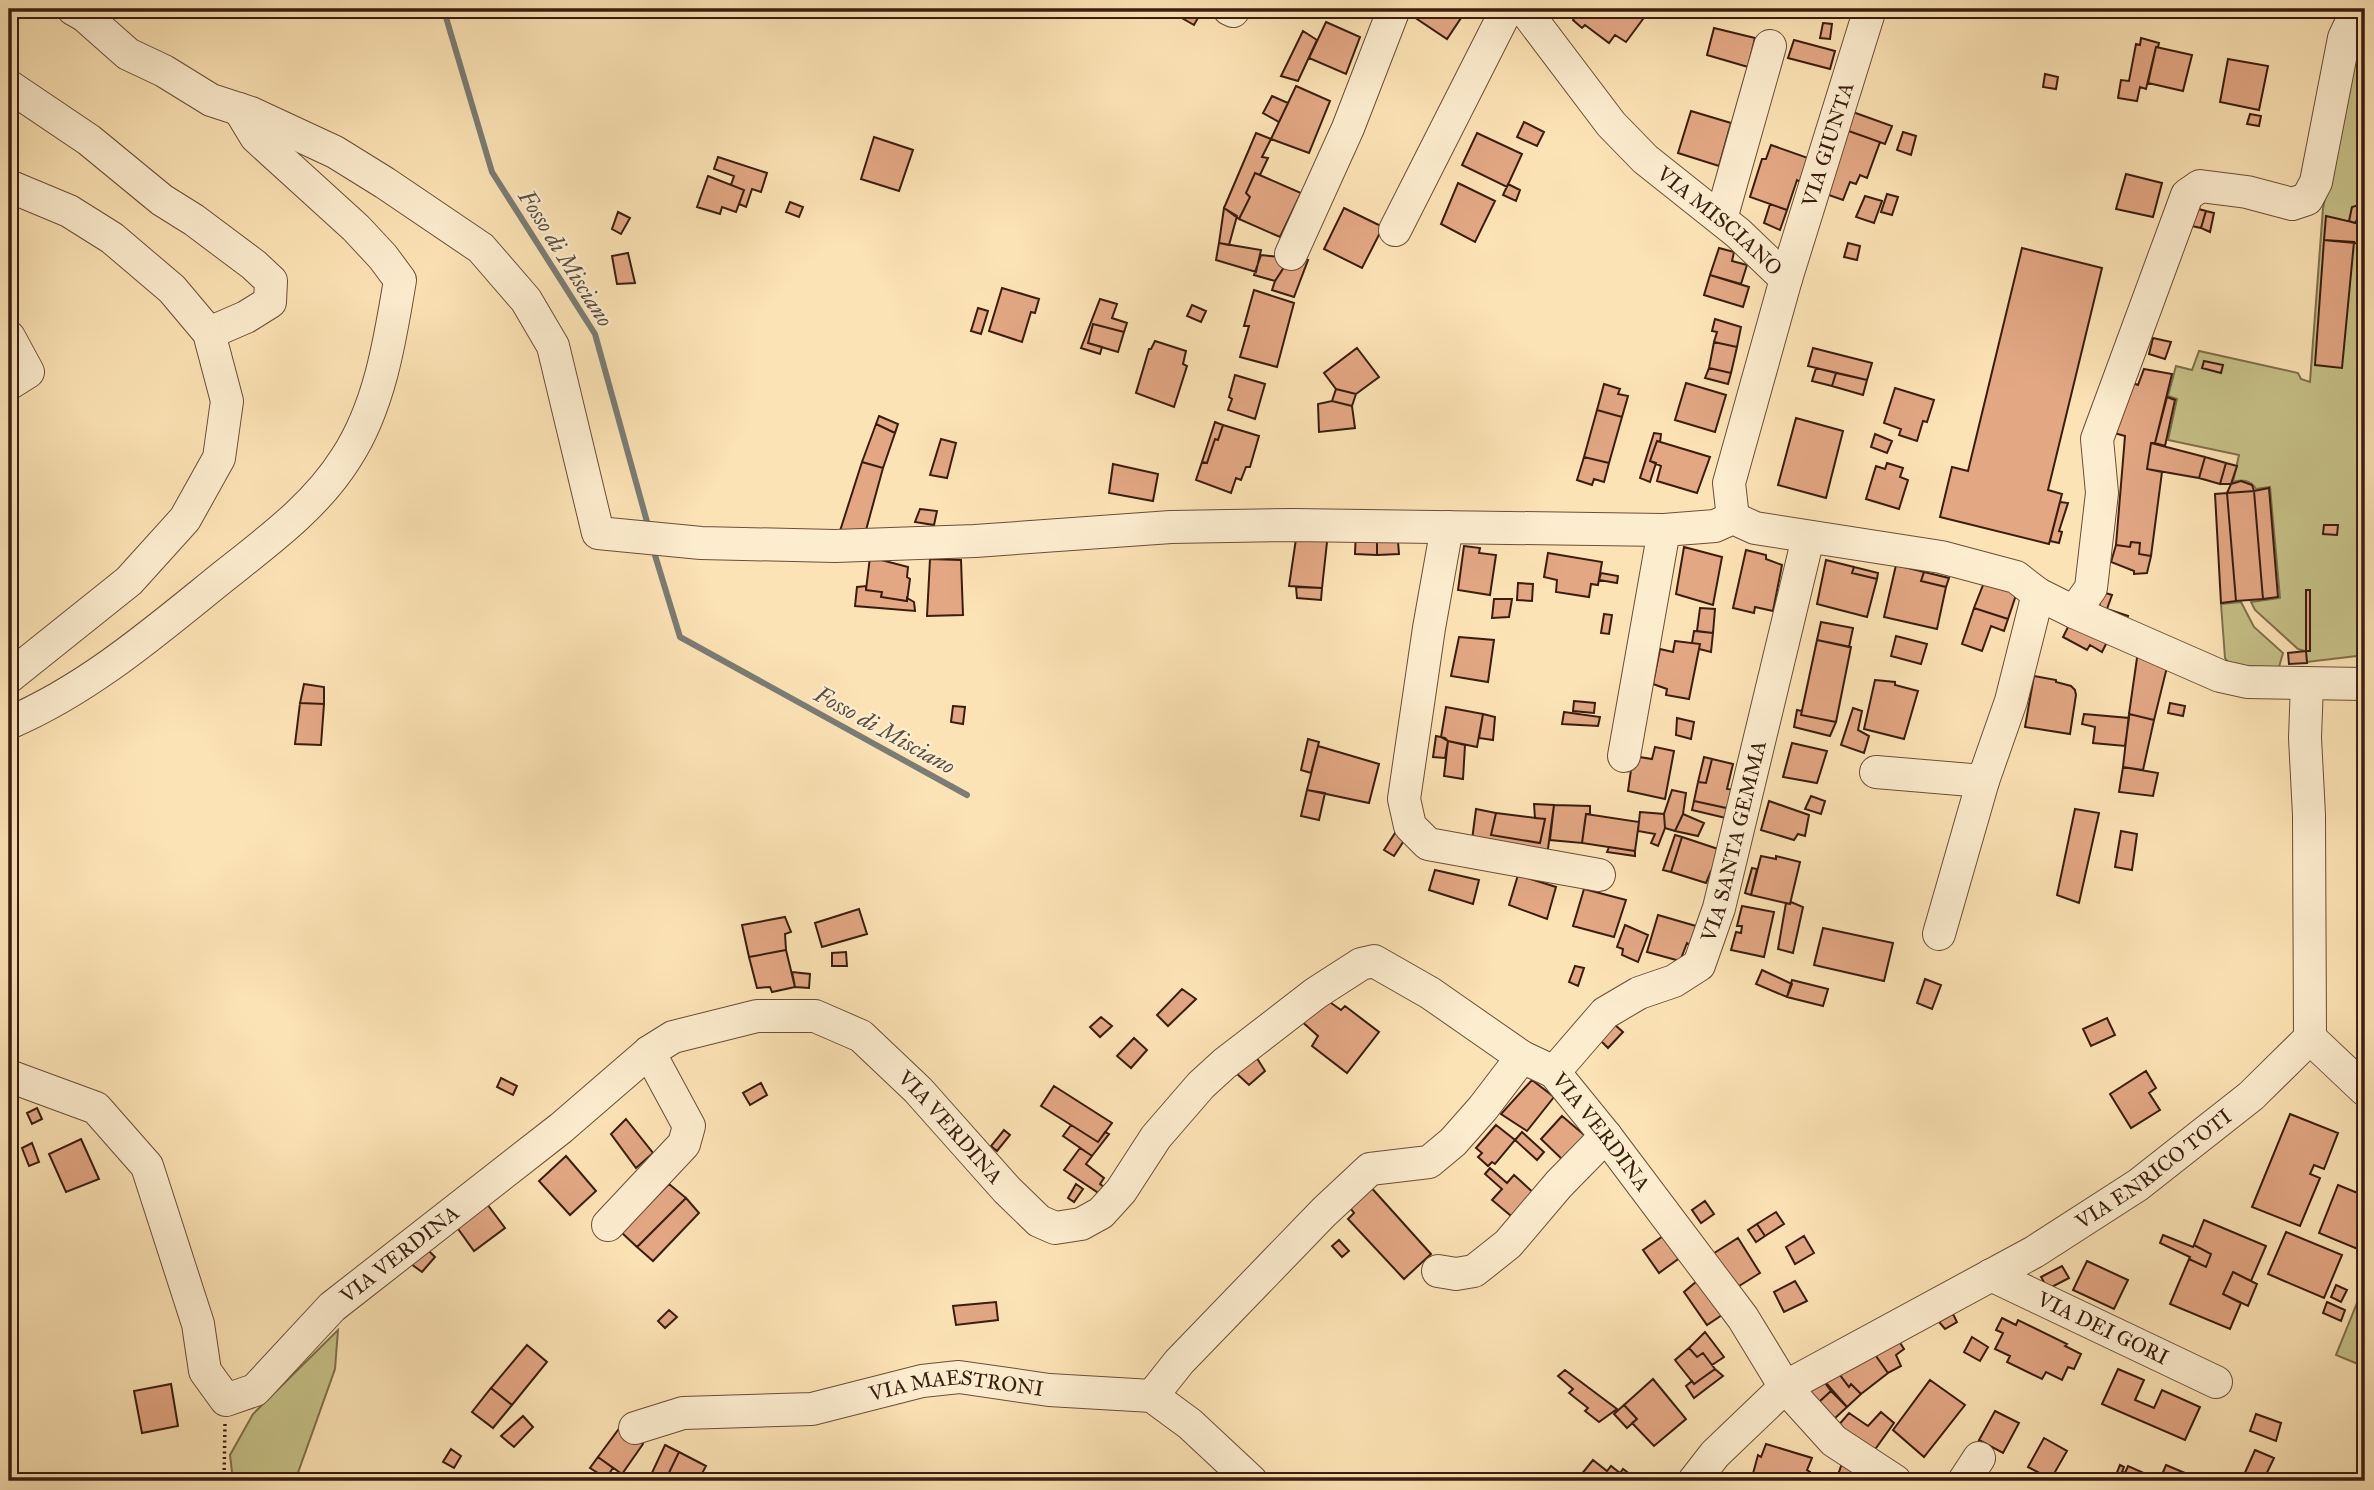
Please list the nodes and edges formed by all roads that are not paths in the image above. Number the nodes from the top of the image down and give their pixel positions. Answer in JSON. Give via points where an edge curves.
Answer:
{"nodes":[{"id":1,"x":72,"y":9,"type":"edge"},
{"id":2,"x":1394,"y":9,"type":"edge"},
{"id":3,"x":1507,"y":9,"type":"edge"},
{"id":4,"x":1524,"y":9,"type":"edge"},
{"id":5,"x":1870,"y":9,"type":"edge"},
{"id":6,"x":2365,"y":21,"type":"edge"},
{"id":7,"x":1770,"y":46,"type":"dead end"},
{"id":8,"x":9,"y":86,"type":"edge"},
{"id":9,"x":239,"y":109,"type":"junction"},
{"id":10,"x":9,"y":186,"type":"edge"},
{"id":11,"x":1721,"y":219,"type":"junction"},
{"id":12,"x":1395,"y":230,"type":"dead end"},
{"id":13,"x":1291,"y":254,"type":"dead end"},
{"id":14,"x":1786,"y":279,"type":"junction"},
{"id":15,"x":209,"y":333,"type":"junction"},
{"id":16,"x":9,"y":337,"type":"edge"},
{"id":17,"x":9,"y":384,"type":"edge"},
{"id":18,"x":1733,"y":518,"type":"junction"},
{"id":19,"x":1447,"y":527,"type":"junction"},
{"id":20,"x":1664,"y":530,"type":"junction"},
{"id":21,"x":1808,"y":538,"type":"junction"},
{"id":22,"x":2038,"y":594,"type":"junction"},
{"id":23,"x":2074,"y":612,"type":"junction"},
{"id":24,"x":9,"y":677,"type":"edge"},
{"id":25,"x":2307,"y":683,"type":"junction"},
{"id":26,"x":2365,"y":684,"type":"edge"},
{"id":27,"x":9,"y":723,"type":"edge"},
{"id":28,"x":1624,"y":756,"type":"dead end"},
{"id":29,"x":1876,"y":772,"type":"dead end"},
{"id":30,"x":1983,"y":781,"type":"junction"},
{"id":31,"x":1599,"y":875,"type":"dead end"},
{"id":32,"x":1939,"y":934,"type":"dead end"},
{"id":33,"x":2310,"y":1038,"type":"junction"},
{"id":34,"x":649,"y":1052,"type":"junction"},
{"id":35,"x":1522,"y":1058,"type":"junction"},
{"id":36,"x":1554,"y":1072,"type":"junction"},
{"id":37,"x":9,"y":1076,"type":"edge"},
{"id":38,"x":2365,"y":1090,"type":"edge"},
{"id":39,"x":1606,"y":1136,"type":"junction"},
{"id":40,"x":608,"y":1225,"type":"dead end"},
{"id":41,"x":1438,"y":1271,"type":"dead end"},
{"id":42,"x":1991,"y":1275,"type":"junction"},
{"id":43,"x":2216,"y":1382,"type":"dead end"},
{"id":44,"x":1785,"y":1387,"type":"junction"},
{"id":45,"x":1152,"y":1396,"type":"junction"},
{"id":46,"x":635,"y":1428,"type":"dead end"},
{"id":47,"x":1251,"y":1481,"type":"edge"},
{"id":48,"x":1694,"y":1481,"type":"edge"},
{"id":49,"x":1895,"y":1481,"type":"edge"}],
"edges":[{"from":1,"to":9,"type":"street","via":[[128,54],[211,100]]},
{"from":2,"to":13,"type":"street","via":[[1348,128]]},
{"from":3,"to":12,"type":"street"},
{"from":4,"to":11,"type":"street","name":"VIA MISCIANO","via":[[1611,124],[1645,159]]},
{"from":5,"to":14,"type":"street","name":"VIA GIUNTA"},
{"from":6,"to":23,"type":"street","via":[[2351,23],[2344,38],[2316,182],[2306,199],[2292,204],[2200,186],[2187,195],[2097,439],[2102,493],[2091,588]]},
{"from":7,"to":11,"type":"street"},
{"from":8,"to":15,"type":"street","via":[[89,140],[271,281],[270,302]]},
{"from":9,"to":19,"type":"street","via":[[335,152],[385,183],[481,248],[526,300],[553,346],[598,533],[701,543],[835,545],[1185,527]]},
{"from":9,"to":27,"type":"street","via":[[256,137],[356,228],[400,280],[384,367],[367,415],[347,456],[319,495],[252,553],[157,631],[72,691]]},
{"from":10,"to":15,"type":"street","via":[[69,211],[112,238],[172,289]]},
{"from":11,"to":14,"type":"street","name":"VIA MISCIANO"},
{"from":14,"to":18,"type":"street","name":"VIA MISCIANO","via":[[1729,483]]},
{"from":15,"to":24,"type":"street","via":[[227,401],[219,458],[185,519],[129,581]]},
{"from":16,"to":17,"type":"street","via":[[28,372]]},
{"from":18,"to":20,"type":"street","via":[[1715,526]]},
{"from":18,"to":21,"type":"street","via":[[1755,528]]},
{"from":19,"to":20,"type":"street"},
{"from":19,"to":31,"type":"street","via":[[1404,799],[1410,826],[1428,844]]},
{"from":20,"to":28,"type":"street"},
{"from":21,"to":22,"type":"street","via":[[1941,557],[2016,577]]},
{"from":21,"to":36,"type":"street","name":"VIA SANTA GEMMA","via":[[1719,908],[1699,965],[1605,1013]]},
{"from":22,"to":23,"type":"street"},
{"from":22,"to":30,"type":"street","via":[[2011,701]]},
{"from":23,"to":25,"type":"street","via":[[2220,676],[2247,682]]},
{"from":25,"to":26,"type":"street"},
{"from":25,"to":33,"type":"street"},
{"from":29,"to":30,"type":"street"},
{"from":30,"to":32,"type":"street"},
{"from":33,"to":38,"type":"street"},
{"from":33,"to":42,"type":"street","name":"VIA ENRICO TOTI","via":[[2251,1096],[2138,1185]]},
{"from":34,"to":35,"type":"street","name":"VIA VERDINA","via":[[673,1037],[757,1016],[815,1016],[862,1036],[918,1090],[1007,1190],[1039,1221],[1055,1228],[1081,1224],[1101,1213],[1201,1085],[1316,993],[1362,964],[1374,961],[1430,993]]},
{"from":34,"to":37,"type":"street","name":"VIA VERDINA","via":[[561,1128],[332,1307],[255,1390],[226,1400],[205,1371],[198,1324],[147,1166],[96,1108]]},
{"from":34,"to":40,"type":"street","via":[[689,1126],[684,1144]]},
{"from":35,"to":36,"type":"street","name":"VIA VERDINA"},
{"from":35,"to":45,"type":"street","via":[[1453,1142],[1429,1162],[1370,1169],[1178,1362]]},
{"from":36,"to":39,"type":"street","name":"VIA VERDINA"},
{"from":39,"to":41,"type":"street","via":[[1508,1244],[1474,1271]]},
{"from":39,"to":44,"type":"street","name":"VIA VERDINA","via":[[1743,1318]]},
{"from":42,"to":43,"type":"street","name":"VIA DEI GORI"},
{"from":42,"to":44,"type":"street","name":"VIA ENRICO TOTI"},
{"from":44,"to":48,"type":"street","name":"VIA ENRICO TOTI","via":[[1715,1454]]},
{"from":44,"to":49,"type":"street","name":"VIA VERDINA","via":[[1834,1441]]},
{"from":45,"to":46,"type":"street","name":"VIA MAESTRONI","via":[[1049,1391],[959,1377],[922,1381],[812,1409],[683,1413]]},
{"from":45,"to":47,"type":"street","via":[[1190,1424]]}]}
